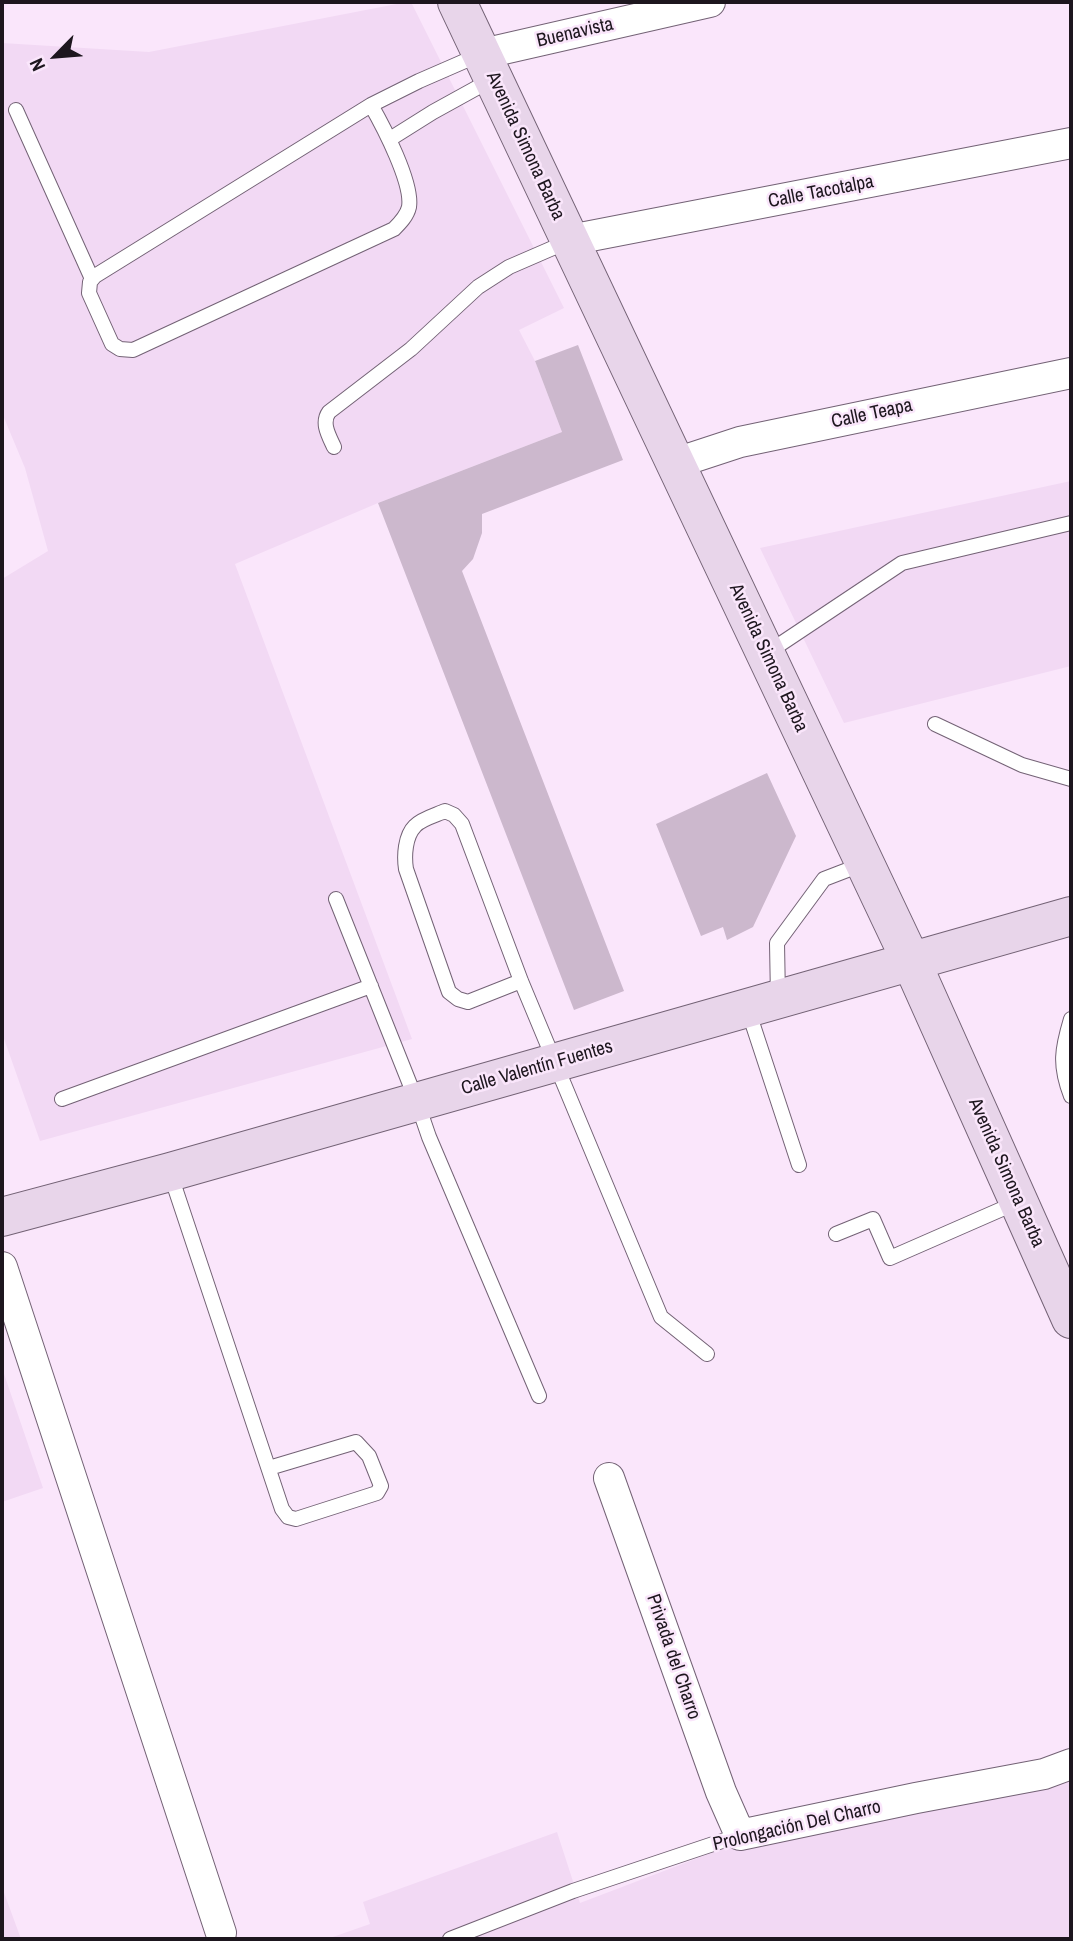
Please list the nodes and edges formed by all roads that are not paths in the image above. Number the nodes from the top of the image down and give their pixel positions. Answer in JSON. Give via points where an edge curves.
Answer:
{"nodes":[{"id":1,"x":457,"y":2,"type":"edge"},
{"id":2,"x":710,"y":2,"type":"edge"},
{"id":3,"x":487,"y":66,"type":"junction"},
{"id":4,"x":371,"y":105,"type":"junction"},
{"id":5,"x":16,"y":110,"type":"dead end"},
{"id":6,"x":390,"y":139,"type":"junction"},
{"id":7,"x":1071,"y":143,"type":"edge"},
{"id":8,"x":570,"y":240,"type":"junction"},
{"id":9,"x":92,"y":279,"type":"junction"},
{"id":10,"x":1071,"y":373,"type":"edge"},
{"id":11,"x":334,"y":447,"type":"dead end"},
{"id":12,"x":676,"y":463,"type":"junction"},
{"id":13,"x":1071,"y":523,"type":"edge"},
{"id":14,"x":766,"y":654,"type":"junction"},
{"id":15,"x":935,"y":724,"type":"dead end"},
{"id":16,"x":1071,"y":779,"type":"edge"},
{"id":17,"x":865,"y":863,"type":"junction"},
{"id":18,"x":336,"y":899,"type":"dead end"},
{"id":19,"x":1071,"y":916,"type":"edge"},
{"id":20,"x":911,"y":961,"type":"junction"},
{"id":21,"x":521,"y":981,"type":"junction"},
{"id":22,"x":371,"y":986,"type":"junction"},
{"id":23,"x":763,"y":1004,"type":"junction"},
{"id":24,"x":1071,"y":1018,"type":"edge"},
{"id":25,"x":555,"y":1062,"type":"junction"},
{"id":26,"x":1071,"y":1096,"type":"edge"},
{"id":27,"x":62,"y":1099,"type":"dead end"},
{"id":28,"x":417,"y":1102,"type":"junction"},
{"id":29,"x":799,"y":1165,"type":"dead end"},
{"id":30,"x":170,"y":1172,"type":"junction"},
{"id":31,"x":1019,"y":1202,"type":"junction"},
{"id":32,"x":2,"y":1217,"type":"edge"},
{"id":33,"x":836,"y":1234,"type":"dead end"},
{"id":34,"x":2,"y":1266,"type":"edge"},
{"id":35,"x":1071,"y":1319,"type":"edge"},
{"id":36,"x":707,"y":1354,"type":"dead end"},
{"id":37,"x":539,"y":1396,"type":"dead end"},
{"id":38,"x":269,"y":1468,"type":"junction"},
{"id":39,"x":609,"y":1478,"type":"dead end"},
{"id":40,"x":1071,"y":1765,"type":"edge"},
{"id":41,"x":740,"y":1835,"type":"junction"},
{"id":42,"x":221,"y":1933,"type":"dead end"},
{"id":43,"x":450,"y":1939,"type":"edge"}],
"edges":[{"from":1,"to":3,"type":"main road","name":"Avenida Simona Barba"},
{"from":2,"to":3,"type":"street","name":"Buenavista"},
{"from":3,"to":4,"type":"lane","via":[[419,81]]},
{"from":3,"to":6,"type":"lane","via":[[433,112]]},
{"from":3,"to":8,"type":"main road","name":"Avenida Simona Barba"},
{"from":4,"to":6,"type":"lane"},
{"from":4,"to":9,"type":"lane"},
{"from":5,"to":9,"type":"lane"},
{"from":6,"to":9,"type":"lane","via":[[409,195],[409,208],[394,229],[133,350],[112,344],[89,293]]},
{"from":7,"to":8,"type":"street","name":"Calle Tacotalpa"},
{"from":8,"to":11,"type":"lane","via":[[509,267],[478,287],[411,349],[329,412],[326,426]]},
{"from":8,"to":12,"type":"main road","name":"Avenida Simona Barba"},
{"from":10,"to":12,"type":"street","name":"Calle Teapa","via":[[740,442]]},
{"from":12,"to":14,"type":"main road","name":"Avenida Simona Barba"},
{"from":13,"to":14,"type":"lane","via":[[902,563]]},
{"from":14,"to":17,"type":"main road","name":"Avenida Simona Barba"},
{"from":15,"to":16,"type":"lane","via":[[1022,765]]},
{"from":17,"to":20,"type":"main road","name":"Avenida Simona Barba"},
{"from":17,"to":23,"type":"lane","via":[[824,879],[777,943]]},
{"from":18,"to":22,"type":"lane"},
{"from":19,"to":20,"type":"main road","name":"Calle Valentín Fuentes"},
{"from":20,"to":23,"type":"main road","name":"Calle Valentín Fuentes"},
{"from":20,"to":31,"type":"main road","name":"Avenida Simona Barba"},
{"from":21,"to":21,"type":"lane","via":[[462,824],[445,811],[416,824],[404,857],[406,869],[449,992],[468,1002]]},
{"from":21,"to":25,"type":"lane"},
{"from":22,"to":27,"type":"lane"},
{"from":22,"to":28,"type":"lane"},
{"from":23,"to":25,"type":"main road","name":"Calle Valentín Fuentes"},
{"from":23,"to":29,"type":"lane"},
{"from":24,"to":26,"type":"lane","via":[[1062,1050]]},
{"from":25,"to":28,"type":"main road","name":"Calle Valentín Fuentes"},
{"from":25,"to":36,"type":"lane","via":[[661,1317]]},
{"from":28,"to":30,"type":"main road","name":"Calle Valentín Fuentes"},
{"from":28,"to":37,"type":"lane"},
{"from":30,"to":32,"type":"main road","name":"Calle Valentín Fuentes"},
{"from":30,"to":38,"type":"lane"},
{"from":31,"to":33,"type":"lane","via":[[890,1258],[873,1219]]},
{"from":31,"to":35,"type":"main road","name":"Avenida Simona Barba"},
{"from":34,"to":42,"type":"street"},
{"from":38,"to":38,"type":"lane","via":[[282,1509],[296,1519],[377,1493],[381,1486],[369,1455],[356,1442]]},
{"from":39,"to":41,"type":"street","name":"Privada del Charro"},
{"from":40,"to":41,"type":"street","name":"Prolongación Del Charro"},
{"from":41,"to":43,"type":"lane","name":"Prolongación Del Charro","via":[[573,1891]]}]}
